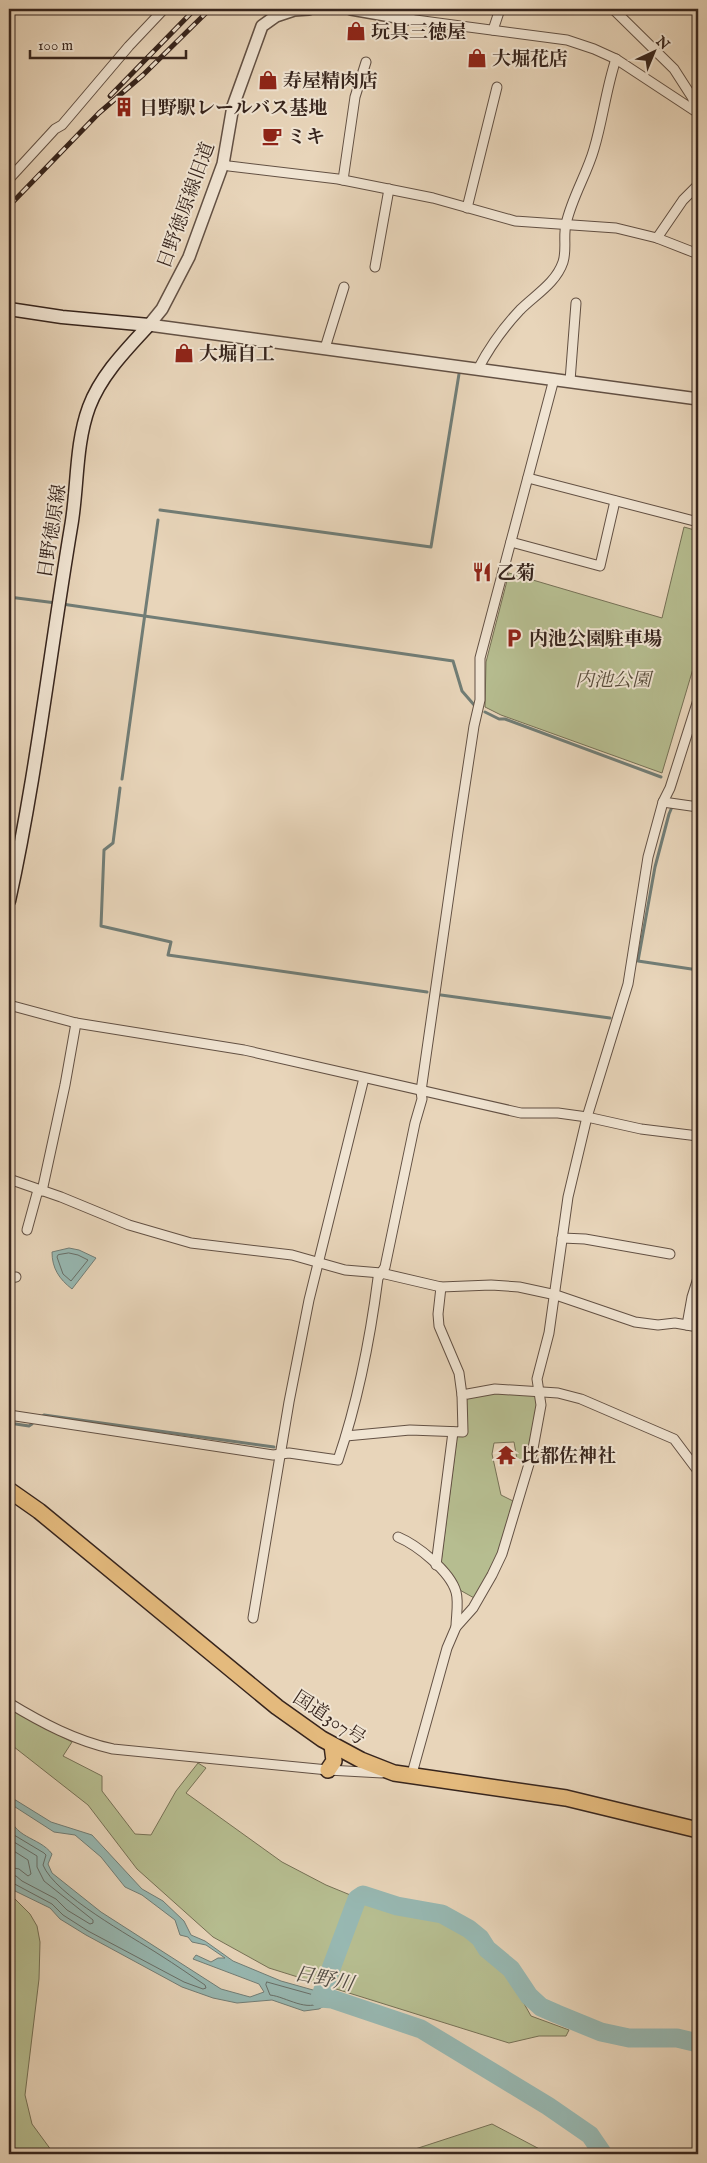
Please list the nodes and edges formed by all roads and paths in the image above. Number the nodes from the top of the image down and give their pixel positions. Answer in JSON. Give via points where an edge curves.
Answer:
{"nodes":[{"id":1,"x":164,"y":9,"type":"edge"},
{"id":2,"x":310,"y":9,"type":"edge"},
{"id":3,"x":351,"y":9,"type":"edge"},
{"id":4,"x":500,"y":9,"type":"edge"},
{"id":5,"x":613,"y":9,"type":"edge"},
{"id":6,"x":409,"y":14,"type":"edge"},
{"id":7,"x":493,"y":30,"type":"junction"},
{"id":8,"x":616,"y":59,"type":"junction"},
{"id":9,"x":366,"y":62,"type":"dead end"},
{"id":10,"x":497,"y":86,"type":"dead end"},
{"id":11,"x":698,"y":113,"type":"edge"},
{"id":12,"x":223,"y":164,"type":"junction"},
{"id":13,"x":9,"y":179,"type":"edge"},
{"id":14,"x":342,"y":180,"type":"junction"},
{"id":15,"x":698,"y":185,"type":"edge"},
{"id":16,"x":389,"y":189,"type":"junction"},
{"id":17,"x":467,"y":208,"type":"junction"},
{"id":18,"x":566,"y":226,"type":"junction"},
{"id":19,"x":657,"y":238,"type":"junction"},
{"id":20,"x":698,"y":254,"type":"edge"},
{"id":21,"x":375,"y":267,"type":"dead end"},
{"id":22,"x":344,"y":287,"type":"dead end"},
{"id":23,"x":576,"y":303,"type":"dead end"},
{"id":24,"x":9,"y":309,"type":"edge"},
{"id":25,"x":149,"y":325,"type":"junction"},
{"id":26,"x":325,"y":348,"type":"junction"},
{"id":27,"x":478,"y":369,"type":"junction"},
{"id":28,"x":554,"y":379,"type":"junction"},
{"id":29,"x":570,"y":381,"type":"junction"},
{"id":30,"x":698,"y":399,"type":"edge"},
{"id":31,"x":528,"y":478,"type":"junction"},
{"id":32,"x":615,"y":501,"type":"junction"},
{"id":33,"x":698,"y":522,"type":"edge"},
{"id":34,"x":511,"y":542,"type":"junction"},
{"id":35,"x":698,"y":700,"type":"edge"},
{"id":36,"x":663,"y":802,"type":"junction"},
{"id":37,"x":698,"y":806,"type":"edge"},
{"id":38,"x":9,"y":901,"type":"edge"},
{"id":39,"x":9,"y":1005,"type":"edge"},
{"id":40,"x":76,"y":1023,"type":"junction"},
{"id":41,"x":364,"y":1078,"type":"junction"},
{"id":42,"x":421,"y":1091,"type":"junction"},
{"id":43,"x":587,"y":1117,"type":"junction"},
{"id":44,"x":698,"y":1136,"type":"edge"},
{"id":45,"x":9,"y":1179,"type":"edge"},
{"id":46,"x":40,"y":1191,"type":"junction"},
{"id":47,"x":27,"y":1230,"type":"dead end"},
{"id":48,"x":562,"y":1238,"type":"junction"},
{"id":49,"x":670,"y":1254,"type":"dead end"},
{"id":50,"x":319,"y":1263,"type":"junction"},
{"id":51,"x":381,"y":1273,"type":"junction"},
{"id":52,"x":698,"y":1278,"type":"edge"},
{"id":53,"x":441,"y":1287,"type":"junction"},
{"id":54,"x":556,"y":1295,"type":"junction"},
{"id":55,"x":687,"y":1325,"type":"junction"},
{"id":56,"x":698,"y":1327,"type":"edge"},
{"id":57,"x":539,"y":1392,"type":"junction"},
{"id":58,"x":462,"y":1396,"type":"junction"},
{"id":59,"x":9,"y":1415,"type":"edge"},
{"id":60,"x":453,"y":1432,"type":"junction"},
{"id":61,"x":346,"y":1436,"type":"junction"},
{"id":62,"x":281,"y":1454,"type":"junction"},
{"id":63,"x":698,"y":1471,"type":"edge"},
{"id":64,"x":9,"y":1490,"type":"edge"},
{"id":65,"x":398,"y":1537,"type":"dead end"},
{"id":66,"x":436,"y":1565,"type":"junction"},
{"id":67,"x":253,"y":1618,"type":"dead end"},
{"id":68,"x":456,"y":1628,"type":"junction"},
{"id":69,"x":9,"y":1703,"type":"edge"},
{"id":70,"x":332,"y":1745,"type":"junction"},
{"id":71,"x":328,"y":1770,"type":"junction"},
{"id":72,"x":394,"y":1774,"type":"junction"},
{"id":73,"x":412,"y":1777,"type":"junction"},
{"id":74,"x":698,"y":1830,"type":"edge"}],
"edges":[{"from":1,"to":13,"type":"street","via":[[62,125]]},
{"from":2,"to":12,"type":"street","name":"日野徳原線旧道","via":[[276,16],[262,26],[234,106]]},
{"from":3,"to":6,"type":"street"},
{"from":4,"to":7,"type":"street"},
{"from":5,"to":11,"type":"street","via":[[674,70],[692,97]]},
{"from":6,"to":7,"type":"street"},
{"from":7,"to":8,"type":"street","via":[[566,40]]},
{"from":8,"to":11,"type":"street"},
{"from":8,"to":18,"type":"street","via":[[594,149]]},
{"from":9,"to":14,"type":"street","via":[[356,97]]},
{"from":10,"to":17,"type":"street"},
{"from":12,"to":14,"type":"street"},
{"from":12,"to":25,"type":"street","name":"日野徳原線旧道","via":[[188,257],[162,309]]},
{"from":14,"to":16,"type":"street"},
{"from":15,"to":19,"type":"street","via":[[683,200]]},
{"from":16,"to":17,"type":"street"},
{"from":16,"to":21,"type":"street"},
{"from":17,"to":18,"type":"street","via":[[515,221]]},
{"from":18,"to":19,"type":"street","via":[[616,228]]},
{"from":18,"to":27,"type":"street","via":[[563,262],[552,279],[505,328]]},
{"from":19,"to":20,"type":"street"},
{"from":22,"to":26,"type":"street"},
{"from":23,"to":29,"type":"street"},
{"from":24,"to":25,"type":"main road"},
{"from":25,"to":26,"type":"street"},
{"from":25,"to":38,"type":"main road","name":"日野徳原線","via":[[104,377],[82,432],[76,502],[31,787]]},
{"from":26,"to":27,"type":"street"},
{"from":27,"to":28,"type":"street"},
{"from":28,"to":29,"type":"street"},
{"from":28,"to":31,"type":"street"},
{"from":29,"to":30,"type":"street"},
{"from":31,"to":32,"type":"street"},
{"from":31,"to":34,"type":"street"},
{"from":32,"to":33,"type":"street"},
{"from":32,"to":34,"type":"street","via":[[600,566]]},
{"from":34,"to":42,"type":"street","via":[[480,658],[480,700]]},
{"from":35,"to":36,"type":"street"},
{"from":36,"to":37,"type":"street"},
{"from":36,"to":43,"type":"street","via":[[648,857],[628,984]]},
{"from":39,"to":40,"type":"street"},
{"from":40,"to":41,"type":"street","via":[[236,1049]]},
{"from":40,"to":46,"type":"street"},
{"from":41,"to":42,"type":"street"},
{"from":41,"to":50,"type":"street"},
{"from":42,"to":43,"type":"street","via":[[521,1113]]},
{"from":42,"to":51,"type":"street","via":[[422,1099],[385,1267]]},
{"from":43,"to":44,"type":"street","via":[[641,1130]]},
{"from":43,"to":48,"type":"street"},
{"from":45,"to":46,"type":"street"},
{"from":46,"to":47,"type":"street"},
{"from":46,"to":50,"type":"street","via":[[128,1225],[191,1243],[292,1255]]},
{"from":48,"to":49,"type":"street"},
{"from":48,"to":54,"type":"street"},
{"from":50,"to":51,"type":"street","via":[[345,1270]]},
{"from":50,"to":62,"type":"street","via":[[305,1318]]},
{"from":51,"to":53,"type":"street"},
{"from":51,"to":61,"type":"street","via":[[366,1358]]},
{"from":52,"to":55,"type":"street"},
{"from":53,"to":54,"type":"street","via":[[491,1285]]},
{"from":53,"to":58,"type":"street","via":[[439,1326],[459,1373]]},
{"from":54,"to":55,"type":"street","via":[[635,1322]]},
{"from":54,"to":57,"type":"street","via":[[538,1379]]},
{"from":55,"to":56,"type":"street"},
{"from":57,"to":58,"type":"street","via":[[495,1389]]},
{"from":57,"to":63,"type":"street","via":[[582,1400],[665,1434],[674,1439]]},
{"from":57,"to":68,"type":"street","via":[[541,1404],[532,1454],[502,1554],[473,1608]]},
{"from":58,"to":60,"type":"street","via":[[463,1432]]},
{"from":59,"to":62,"type":"street"},
{"from":60,"to":61,"type":"street","via":[[410,1430]]},
{"from":60,"to":66,"type":"street"},
{"from":61,"to":62,"type":"street","via":[[338,1460]]},
{"from":62,"to":67,"type":"street"},
{"from":64,"to":70,"type":"highway","name":"国道307号","via":[[54,1522],[277,1707]]},
{"from":65,"to":66,"type":"street","via":[[410,1542]]},
{"from":66,"to":68,"type":"street","via":[[456,1593]]},
{"from":68,"to":73,"type":"street","via":[[447,1648]]},
{"from":69,"to":71,"type":"street","via":[[60,1731],[113,1749]]},
{"from":70,"to":71,"type":"highway","via":[[334,1761]]},
{"from":70,"to":72,"type":"highway","name":"国道307号"},
{"from":71,"to":72,"type":"street"},
{"from":72,"to":73,"type":"highway","name":"国道307号"},
{"from":73,"to":74,"type":"highway","name":"国道307号","via":[[566,1798]]}]}
